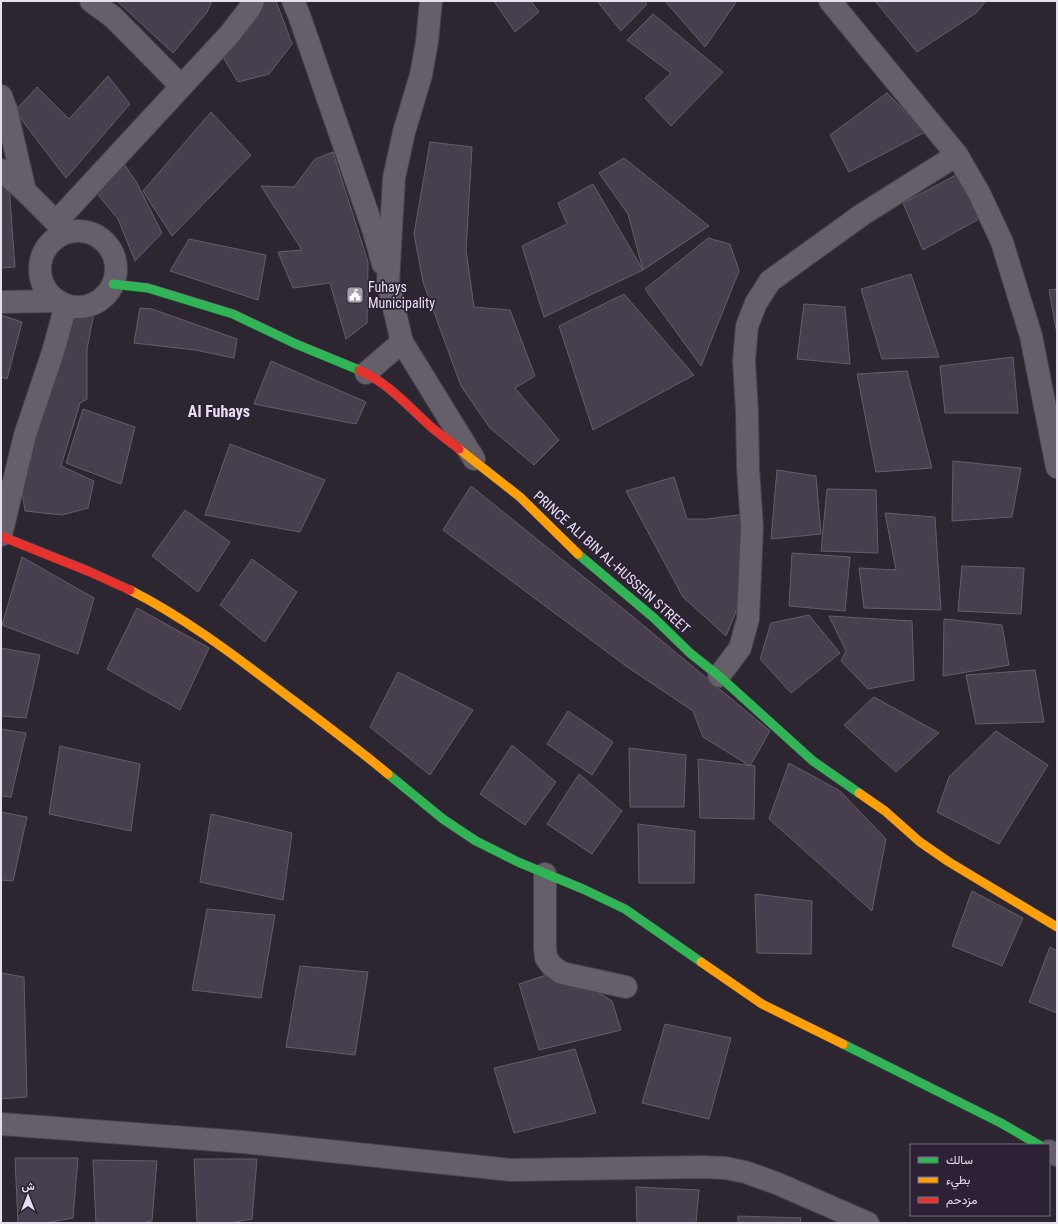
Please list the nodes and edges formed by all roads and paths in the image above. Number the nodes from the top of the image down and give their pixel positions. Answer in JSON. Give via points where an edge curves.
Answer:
{"nodes":[{"id":1,"x":91,"y":1,"type":"edge"},
{"id":2,"x":253,"y":1,"type":"edge"},
{"id":3,"x":293,"y":1,"type":"edge"},
{"id":4,"x":431,"y":1,"type":"edge"},
{"id":5,"x":830,"y":1,"type":"edge"},
{"id":6,"x":181,"y":86,"type":"junction"},
{"id":7,"x":1,"y":96,"type":"edge"},
{"id":8,"x":957,"y":154,"type":"junction"},
{"id":9,"x":1,"y":170,"type":"edge"},
{"id":10,"x":25,"y":190,"type":"junction"},
{"id":11,"x":62,"y":227,"type":"junction"},
{"id":12,"x":388,"y":283,"type":"junction"},
{"id":13,"x":113,"y":284,"type":"junction"},
{"id":14,"x":1,"y":302,"type":"edge"},
{"id":15,"x":62,"y":303,"type":"junction"},
{"id":16,"x":402,"y":342,"type":"junction"},
{"id":17,"x":366,"y":373,"type":"junction"},
{"id":18,"x":476,"y":462,"type":"junction"},
{"id":19,"x":1057,"y":467,"type":"edge"},
{"id":20,"x":1,"y":535,"type":"edge"},
{"id":21,"x":719,"y":676,"type":"junction"},
{"id":22,"x":545,"y":874,"type":"junction"},
{"id":23,"x":1057,"y":928,"type":"edge"},
{"id":24,"x":626,"y":987,"type":"dead end"},
{"id":25,"x":1,"y":1124,"type":"edge"},
{"id":26,"x":1037,"y":1144,"type":"edge"},
{"id":27,"x":868,"y":1223,"type":"edge"}],
"edges":[{"from":1,"to":6,"type":"street","via":[[113,17]]},
{"from":2,"to":6,"type":"street","via":[[229,35]]},
{"from":3,"to":12,"type":"street","via":[[374,232]]},
{"from":4,"to":12,"type":"street","via":[[421,75],[394,178]]},
{"from":5,"to":8,"type":"street"},
{"from":6,"to":11,"type":"street"},
{"from":7,"to":10,"type":"street"},
{"from":8,"to":19,"type":"street","via":[[1002,242],[1031,336]]},
{"from":8,"to":21,"type":"street","via":[[863,214],[770,281],[756,303],[747,326],[744,361],[752,527],[748,618],[740,648]]},
{"from":9,"to":10,"type":"street"},
{"from":10,"to":11,"type":"street"},
{"from":11,"to":13,"type":"street","via":[[93,234],[106,242],[114,255],[116,269]]},
{"from":11,"to":15,"type":"street","via":[[47,247],[40,270],[42,282],[49,293]]},
{"from":12,"to":16,"type":"street"},
{"from":13,"to":15,"type":"street","via":[[109,292],[94,304],[76,307]]},
{"from":13,"to":17,"type":"street","name":"PRINCE ALI BIN AL-HUSSEIN STREET","via":[[148,288],[233,314]]},
{"from":14,"to":15,"type":"street"},
{"from":15,"to":20,"type":"street","via":[[53,352],[24,435]]},
{"from":16,"to":17,"type":"street"},
{"from":16,"to":18,"type":"street"},
{"from":17,"to":18,"type":"street","name":"PRINCE ALI BIN AL-HUSSEIN STREET","via":[[398,396],[430,426]]},
{"from":18,"to":21,"type":"street","name":"PRINCE ALI BIN AL-HUSSEIN STREET","via":[[520,497],[584,559]]},
{"from":20,"to":22,"type":"street","via":[[95,574],[173,614],[214,641],[352,744],[457,829],[491,849]]},
{"from":21,"to":23,"type":"street","name":"PRINCE ALI BIN AL-HUSSEIN STREET","via":[[813,760],[885,811],[920,842]]},
{"from":22,"to":24,"type":"street","via":[[546,958],[562,973]]},
{"from":22,"to":26,"type":"street","via":[[603,897],[625,909],[762,1004],[1001,1123]]},
{"from":25,"to":27,"type":"street","via":[[243,1142],[511,1170],[725,1168],[776,1183]]}]}
